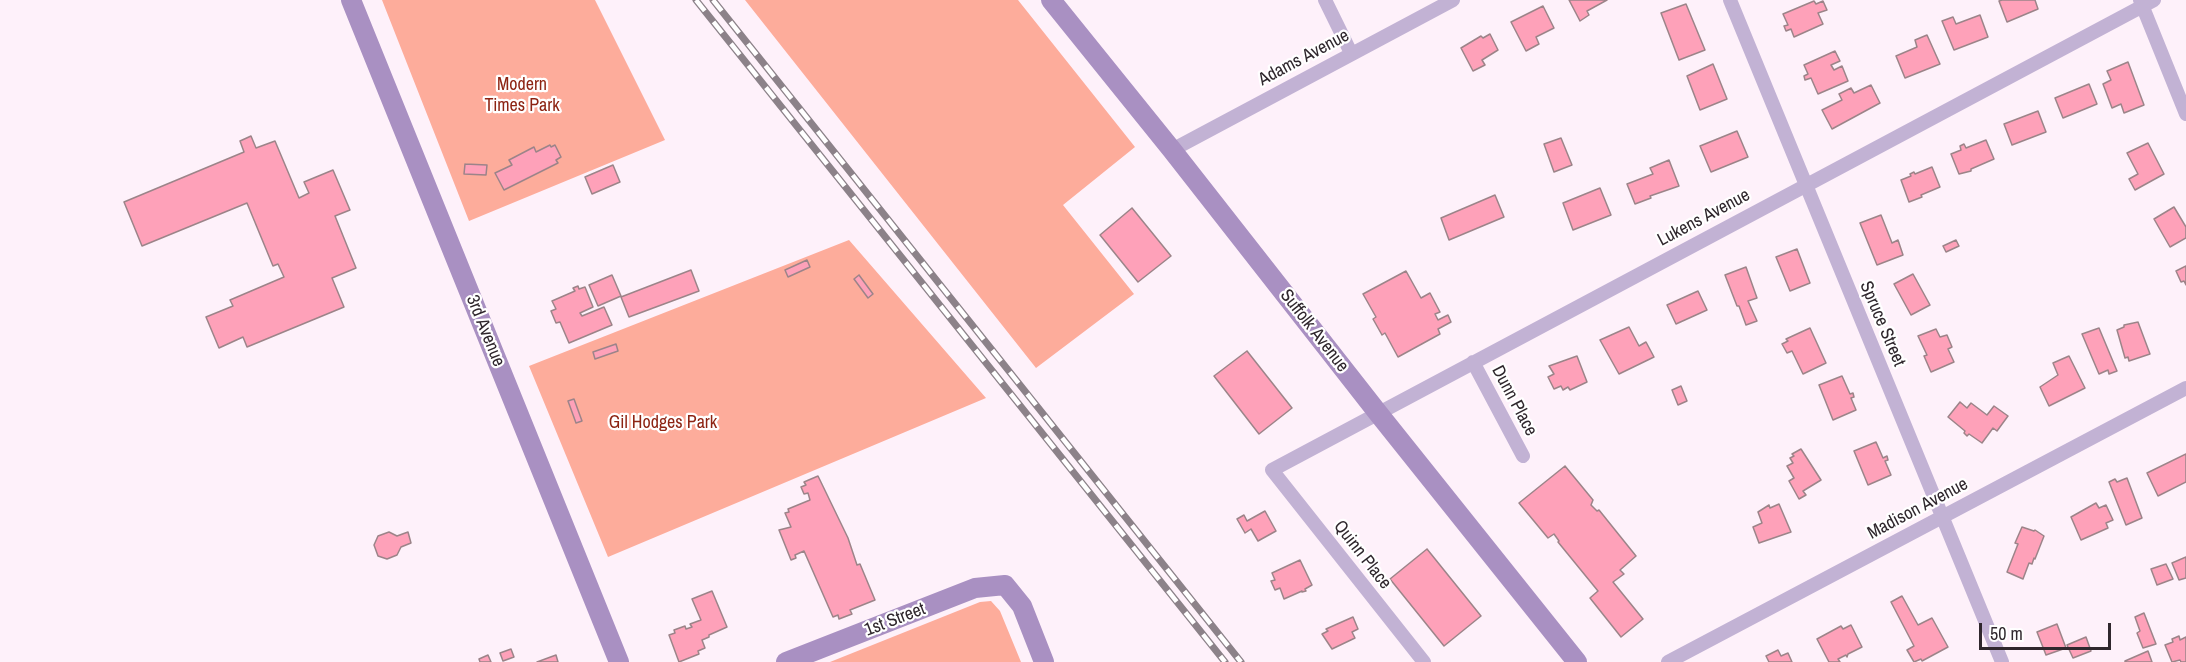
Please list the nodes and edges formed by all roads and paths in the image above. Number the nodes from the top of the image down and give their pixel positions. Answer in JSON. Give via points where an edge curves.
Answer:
{"nodes":[{"id":1,"x":351,"y":0,"type":"edge"},
{"id":2,"x":1051,"y":0,"type":"edge"},
{"id":3,"x":1325,"y":0,"type":"edge"},
{"id":4,"x":1453,"y":0,"type":"edge"},
{"id":5,"x":1730,"y":0,"type":"edge"},
{"id":6,"x":2145,"y":2,"type":"edge"},
{"id":7,"x":1351,"y":53,"type":"junction"},
{"id":8,"x":2186,"y":114,"type":"edge"},
{"id":9,"x":1172,"y":150,"type":"junction"},
{"id":10,"x":1805,"y":184,"type":"junction"},
{"id":11,"x":1473,"y":362,"type":"junction"},
{"id":12,"x":2186,"y":388,"type":"edge"},
{"id":13,"x":1378,"y":413,"type":"junction"},
{"id":14,"x":1523,"y":456,"type":"dead end"},
{"id":15,"x":1272,"y":470,"type":"joint"},
{"id":16,"x":1942,"y":516,"type":"junction"},
{"id":17,"x":619,"y":662,"type":"edge"},
{"id":18,"x":786,"y":662,"type":"edge"},
{"id":19,"x":1044,"y":662,"type":"edge"},
{"id":20,"x":1424,"y":662,"type":"edge"},
{"id":21,"x":1577,"y":662,"type":"edge"},
{"id":22,"x":1668,"y":662,"type":"edge"},
{"id":23,"x":2002,"y":662,"type":"edge"}],
"edges":[{"from":1,"to":17,"type":"street","name":"3rd Avenue"},
{"from":2,"to":9,"type":"street","name":"Suffolk Avenue"},
{"from":3,"to":7,"type":"street"},
{"from":4,"to":7,"type":"street","name":"Adams Avenue"},
{"from":5,"to":10,"type":"street","name":"Spruce Street"},
{"from":6,"to":8,"type":"street"},
{"from":6,"to":10,"type":"street","name":"Lukens Avenue"},
{"from":7,"to":9,"type":"street","name":"Adams Avenue"},
{"from":9,"to":13,"type":"street","name":"Suffolk Avenue"},
{"from":10,"to":11,"type":"street","name":"Lukens Avenue"},
{"from":10,"to":16,"type":"street","name":"Spruce Street"},
{"from":11,"to":13,"type":"street","name":"Lukens Avenue"},
{"from":11,"to":14,"type":"street","name":"Dunn Place"},
{"from":12,"to":16,"type":"street","name":"Madison Avenue"},
{"from":13,"to":15,"type":"street","name":"Lukens Avenue"},
{"from":13,"to":21,"type":"street","name":"Suffolk Avenue"},
{"from":15,"to":20,"type":"street","name":"Quinn Place"},
{"from":16,"to":22,"type":"street","name":"Madison Avenue"},
{"from":16,"to":23,"type":"street","name":"Spruce Street"},
{"from":18,"to":19,"type":"street","name":"1st Street","via":[[975,588],[1005,585],[1022,606]]}]}
